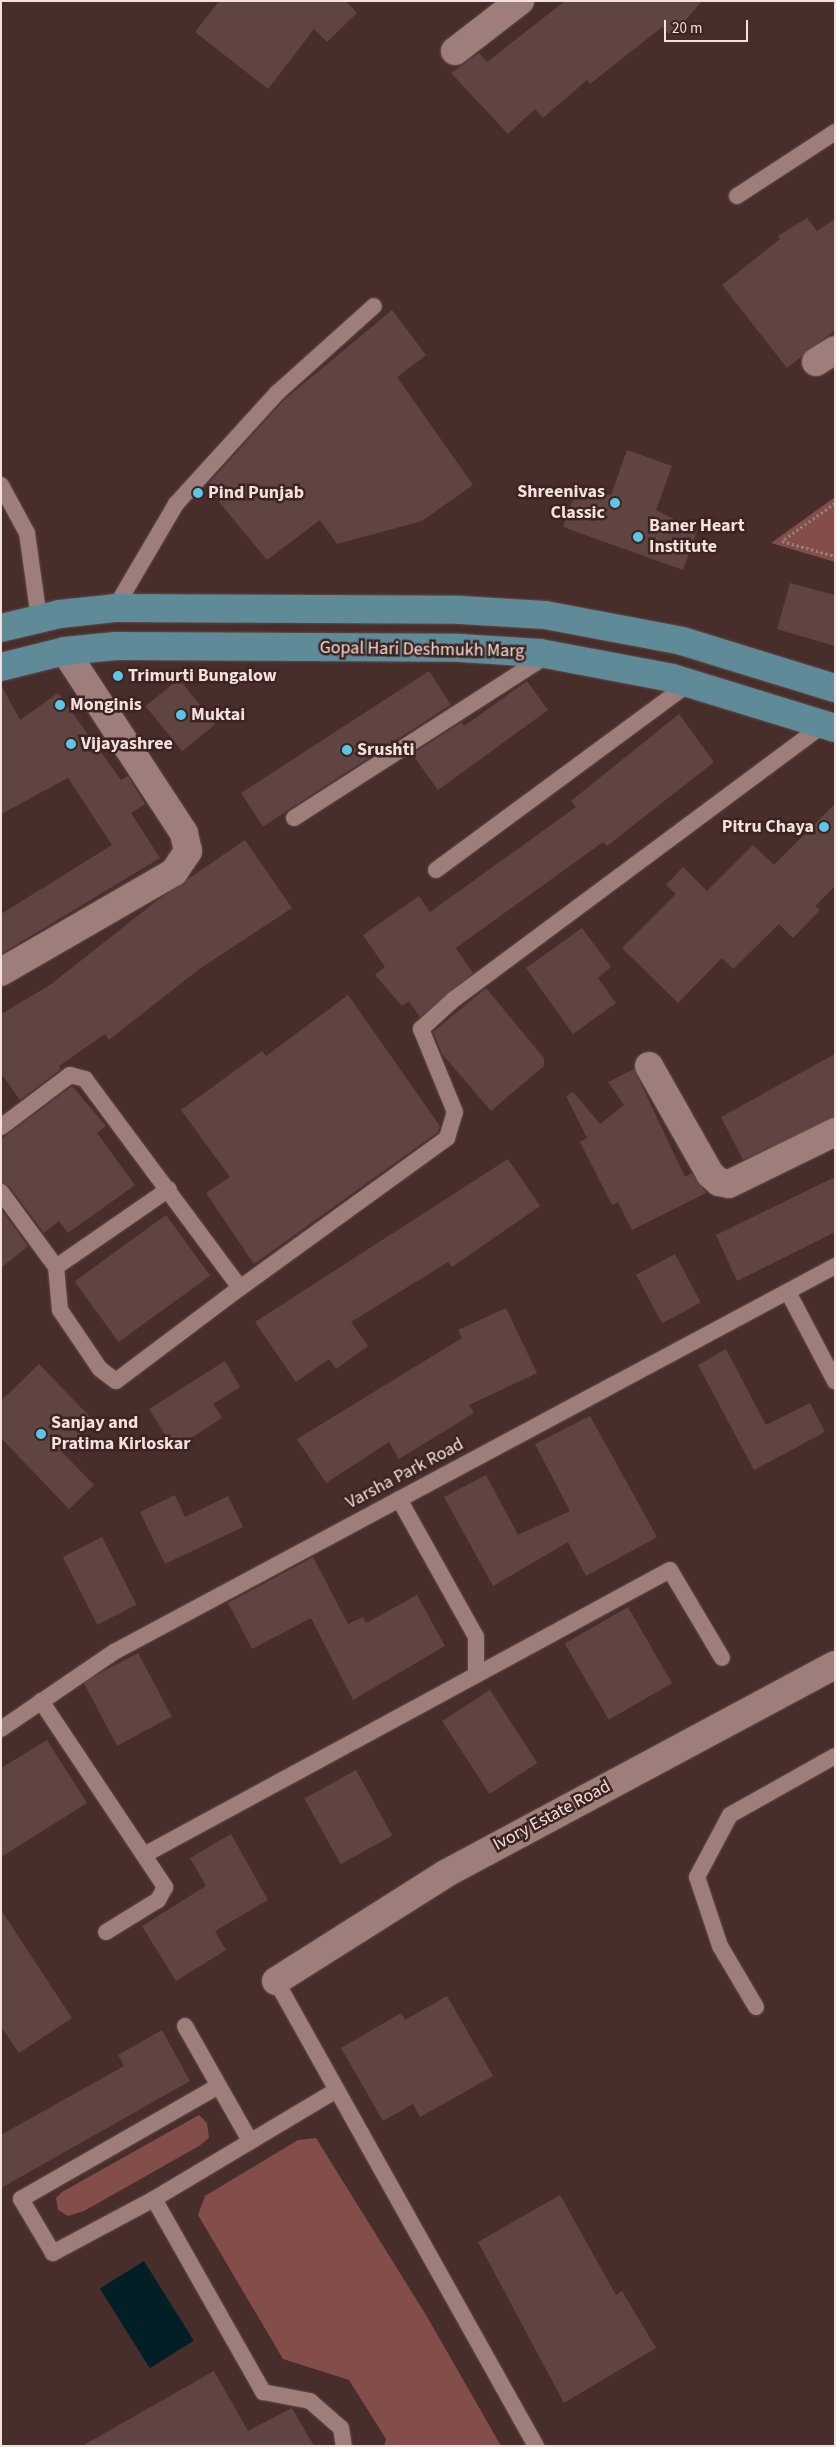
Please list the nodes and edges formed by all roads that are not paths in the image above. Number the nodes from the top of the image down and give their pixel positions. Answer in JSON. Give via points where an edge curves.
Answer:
{"nodes":[{"id":1,"x":520,"y":1,"type":"edge"},
{"id":2,"x":455,"y":51,"type":"dead end"},
{"id":3,"x":835,"y":132,"type":"edge"},
{"id":4,"x":736,"y":196,"type":"dead end"},
{"id":5,"x":374,"y":306,"type":"dead end"},
{"id":6,"x":1,"y":485,"type":"edge"},
{"id":7,"x":114,"y":608,"type":"junction"},
{"id":8,"x":84,"y":611,"type":"junction"},
{"id":9,"x":39,"y":618,"type":"junction"},
{"id":10,"x":1,"y":628,"type":"edge"},
{"id":11,"x":97,"y":647,"type":"junction"},
{"id":12,"x":66,"y":651,"type":"junction"},
{"id":13,"x":550,"y":654,"type":"junction"},
{"id":14,"x":1,"y":667,"type":"edge"},
{"id":15,"x":690,"y":683,"type":"junction"},
{"id":16,"x":835,"y":688,"type":"edge"},
{"id":17,"x":830,"y":726,"type":"edge"},
{"id":18,"x":294,"y":818,"type":"dead end"},
{"id":19,"x":436,"y":870,"type":"dead end"},
{"id":20,"x":1,"y":972,"type":"edge"},
{"id":21,"x":648,"y":1066,"type":"dead end"},
{"id":22,"x":1,"y":1127,"type":"edge"},
{"id":23,"x":835,"y":1132,"type":"edge"},
{"id":24,"x":169,"y":1189,"type":"junction"},
{"id":25,"x":1,"y":1192,"type":"edge"},
{"id":26,"x":835,"y":1266,"type":"edge"},
{"id":27,"x":56,"y":1267,"type":"junction"},
{"id":28,"x":240,"y":1288,"type":"junction"},
{"id":29,"x":788,"y":1292,"type":"junction"},
{"id":30,"x":835,"y":1381,"type":"edge"},
{"id":31,"x":399,"y":1500,"type":"junction"},
{"id":32,"x":722,"y":1658,"type":"dead end"},
{"id":33,"x":835,"y":1665,"type":"edge"},
{"id":34,"x":476,"y":1675,"type":"junction"},
{"id":35,"x":42,"y":1701,"type":"junction"},
{"id":36,"x":1,"y":1728,"type":"edge"},
{"id":37,"x":835,"y":1756,"type":"edge"},
{"id":38,"x":144,"y":1855,"type":"junction"},
{"id":39,"x":106,"y":1932,"type":"dead end"},
{"id":40,"x":276,"y":1981,"type":"joint"},
{"id":41,"x":756,"y":2007,"type":"dead end"},
{"id":42,"x":185,"y":2026,"type":"dead end"},
{"id":43,"x":218,"y":2086,"type":"junction"},
{"id":44,"x":335,"y":2091,"type":"junction"},
{"id":45,"x":250,"y":2141,"type":"junction"},
{"id":46,"x":154,"y":2199,"type":"junction"},
{"id":47,"x":344,"y":2446,"type":"edge"},
{"id":48,"x":536,"y":2446,"type":"edge"}],
"edges":[{"from":1,"to":2,"type":"street"},
{"from":3,"to":4,"type":"lane"},
{"from":5,"to":7,"type":"lane","via":[[277,393],[176,504]]},
{"from":6,"to":9,"type":"lane","via":[[27,533]]},
{"from":7,"to":8,"type":"main road"},
{"from":7,"to":16,"type":"main road","via":[[462,610],[545,616],[682,641]]},
{"from":8,"to":9,"type":"main road"},
{"from":8,"to":11,"type":"main road"},
{"from":9,"to":10,"type":"main road"},
{"from":11,"to":12,"type":"main road","name":"Gopal Hari Deshmukh Marg"},
{"from":11,"to":13,"type":"main road","name":"Gopal Hari Deshmukh Marg","via":[[460,648]]},
{"from":12,"to":14,"type":"main road","name":"Gopal Hari Deshmukh Marg"},
{"from":12,"to":20,"type":"street","via":[[184,832],[188,851],[174,872]]},
{"from":13,"to":15,"type":"main road","name":"Gopal Hari Deshmukh Marg"},
{"from":13,"to":18,"type":"lane"},
{"from":15,"to":17,"type":"main road","name":"Gopal Hari Deshmukh Marg"},
{"from":15,"to":19,"type":"lane"},
{"from":17,"to":28,"type":"lane","via":[[453,1000],[421,1029],[455,1112],[447,1138]]},
{"from":21,"to":23,"type":"street","via":[[710,1174],[719,1182],[729,1184]]},
{"from":22,"to":24,"type":"lane","via":[[70,1075],[85,1079]]},
{"from":24,"to":27,"type":"lane"},
{"from":24,"to":28,"type":"lane"},
{"from":25,"to":27,"type":"lane"},
{"from":26,"to":29,"type":"lane","name":"Varsha Park Road"},
{"from":27,"to":28,"type":"lane","via":[[60,1310],[100,1369],[116,1382]]},
{"from":29,"to":30,"type":"lane"},
{"from":29,"to":31,"type":"lane","name":"Varsha Park Road"},
{"from":31,"to":34,"type":"lane","via":[[476,1637]]},
{"from":31,"to":35,"type":"lane","name":"Varsha Park Road","via":[[114,1652]]},
{"from":32,"to":34,"type":"lane","via":[[670,1570]]},
{"from":33,"to":40,"type":"street","name":"Ivory Estate Road","via":[[446,1874]]},
{"from":34,"to":38,"type":"lane"},
{"from":35,"to":36,"type":"lane","name":"Varsha Park Road"},
{"from":35,"to":38,"type":"lane"},
{"from":37,"to":41,"type":"lane","via":[[730,1815],[697,1877],[720,1946]]},
{"from":38,"to":39,"type":"lane","via":[[165,1887],[164,1895]]},
{"from":40,"to":44,"type":"lane"},
{"from":42,"to":43,"type":"lane"},
{"from":43,"to":45,"type":"lane"},
{"from":43,"to":46,"type":"lane","via":[[21,2199],[53,2253]]},
{"from":44,"to":45,"type":"lane"},
{"from":44,"to":48,"type":"lane"},
{"from":45,"to":46,"type":"lane"},
{"from":46,"to":47,"type":"lane","via":[[263,2392],[310,2401],[341,2428]]}]}
